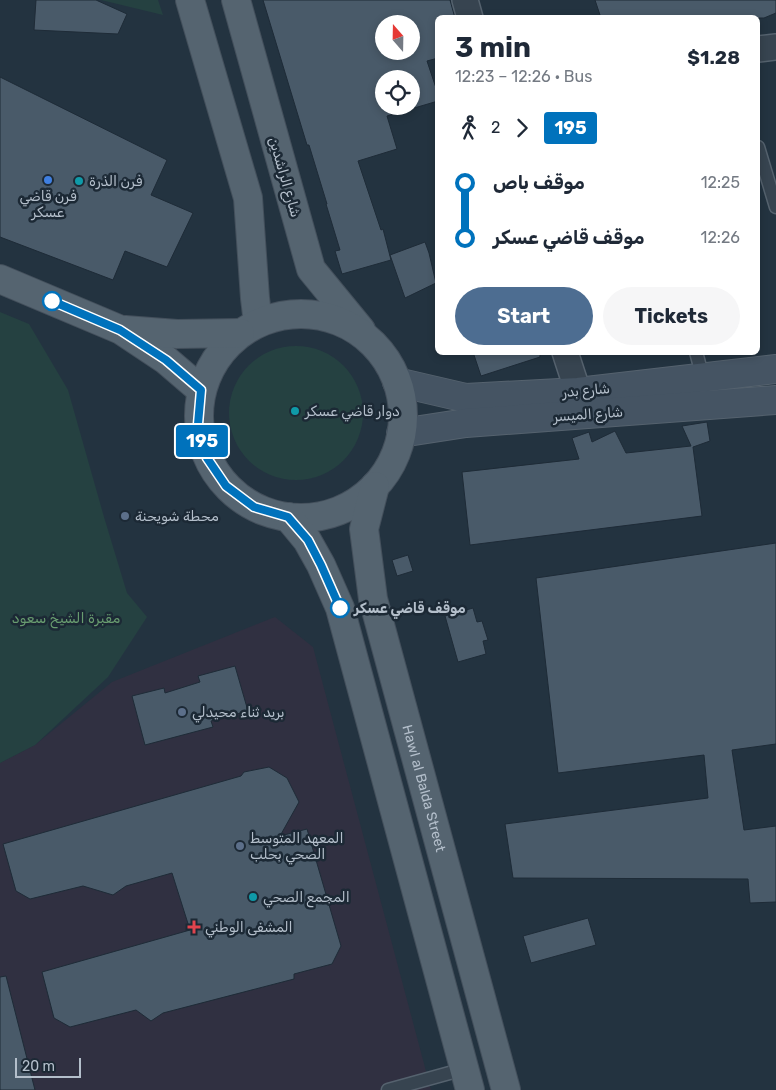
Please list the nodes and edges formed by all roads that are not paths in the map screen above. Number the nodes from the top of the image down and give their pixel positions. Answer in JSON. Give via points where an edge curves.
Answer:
{"nodes":[{"id":1,"x":190,"y":0,"type":"edge"},
{"id":2,"x":236,"y":0,"type":"edge"},
{"id":3,"x":465,"y":0,"type":"edge"},
{"id":4,"x":469,"y":15,"type":"edge"},
{"id":5,"x":776,"y":47,"type":"edge"},
{"id":6,"x":760,"y":49,"type":"edge"},
{"id":7,"x":760,"y":154,"type":"edge"},
{"id":8,"x":776,"y":207,"type":"edge"},
{"id":9,"x":0,"y":279,"type":"edge"},
{"id":10,"x":249,"y":328,"type":"junction"},
{"id":11,"x":120,"y":330,"type":"junction"},
{"id":12,"x":366,"y":337,"type":"junction"},
{"id":13,"x":566,"y":355,"type":"edge"},
{"id":14,"x":700,"y":365,"type":"edge"},
{"id":15,"x":776,"y":369,"type":"edge"},
{"id":16,"x":397,"y":382,"type":"junction"},
{"id":17,"x":201,"y":390,"type":"junction"},
{"id":18,"x":578,"y":392,"type":"junction"},
{"id":19,"x":776,"y":400,"type":"edge"},
{"id":20,"x":402,"y":433,"type":"junction"},
{"id":21,"x":375,"y":486,"type":"junction"},
{"id":22,"x":288,"y":517,"type":"junction"},
{"id":23,"x":467,"y":1079,"type":"edge"},
{"id":24,"x":388,"y":1090,"type":"edge"},
{"id":25,"x":506,"y":1090,"type":"edge"}],
"edges":[{"from":1,"to":10,"type":"main road","via":[[248,198],[255,298]]},
{"from":2,"to":12,"type":"main road","name":"شارع الراشدين","via":[[311,269]]},
{"from":3,"to":4,"type":"street"},
{"from":5,"to":6,"type":"street"},
{"from":7,"to":8,"type":"lane"},
{"from":9,"to":11,"type":"main road"},
{"from":10,"to":11,"type":"main road","via":[[177,334]]},
{"from":10,"to":12,"type":"main road","via":[[286,315],[314,315],[342,322]]},
{"from":10,"to":17,"type":"main road","via":[[223,349]]},
{"from":11,"to":17,"type":"main road","via":[[166,360]]},
{"from":12,"to":16,"type":"main road","via":[[390,365]]},
{"from":13,"to":18,"type":"street"},
{"from":14,"to":15,"type":"main road","name":"شارع بدر"},
{"from":14,"to":18,"type":"main road","name":"شارع بدر"},
{"from":16,"to":18,"type":"main road","name":"شارع بدر","via":[[466,398]]},
{"from":16,"to":20,"type":"main road","via":[[403,407]]},
{"from":17,"to":22,"type":"main road","via":[[198,424],[207,458],[226,486],[254,507]]},
{"from":19,"to":20,"type":"main road","name":"شارع الميسر","via":[[466,423]]},
{"from":20,"to":21,"type":"main road","via":[[392,461]]},
{"from":21,"to":22,"type":"main road","via":[[350,505],[319,516]]},
{"from":21,"to":25,"type":"main road","name":"Hawl al Balda Street","via":[[364,529],[373,599]]},
{"from":22,"to":23,"type":"main road","via":[[308,540],[340,608]]},
{"from":23,"to":24,"type":"lane"}]}
